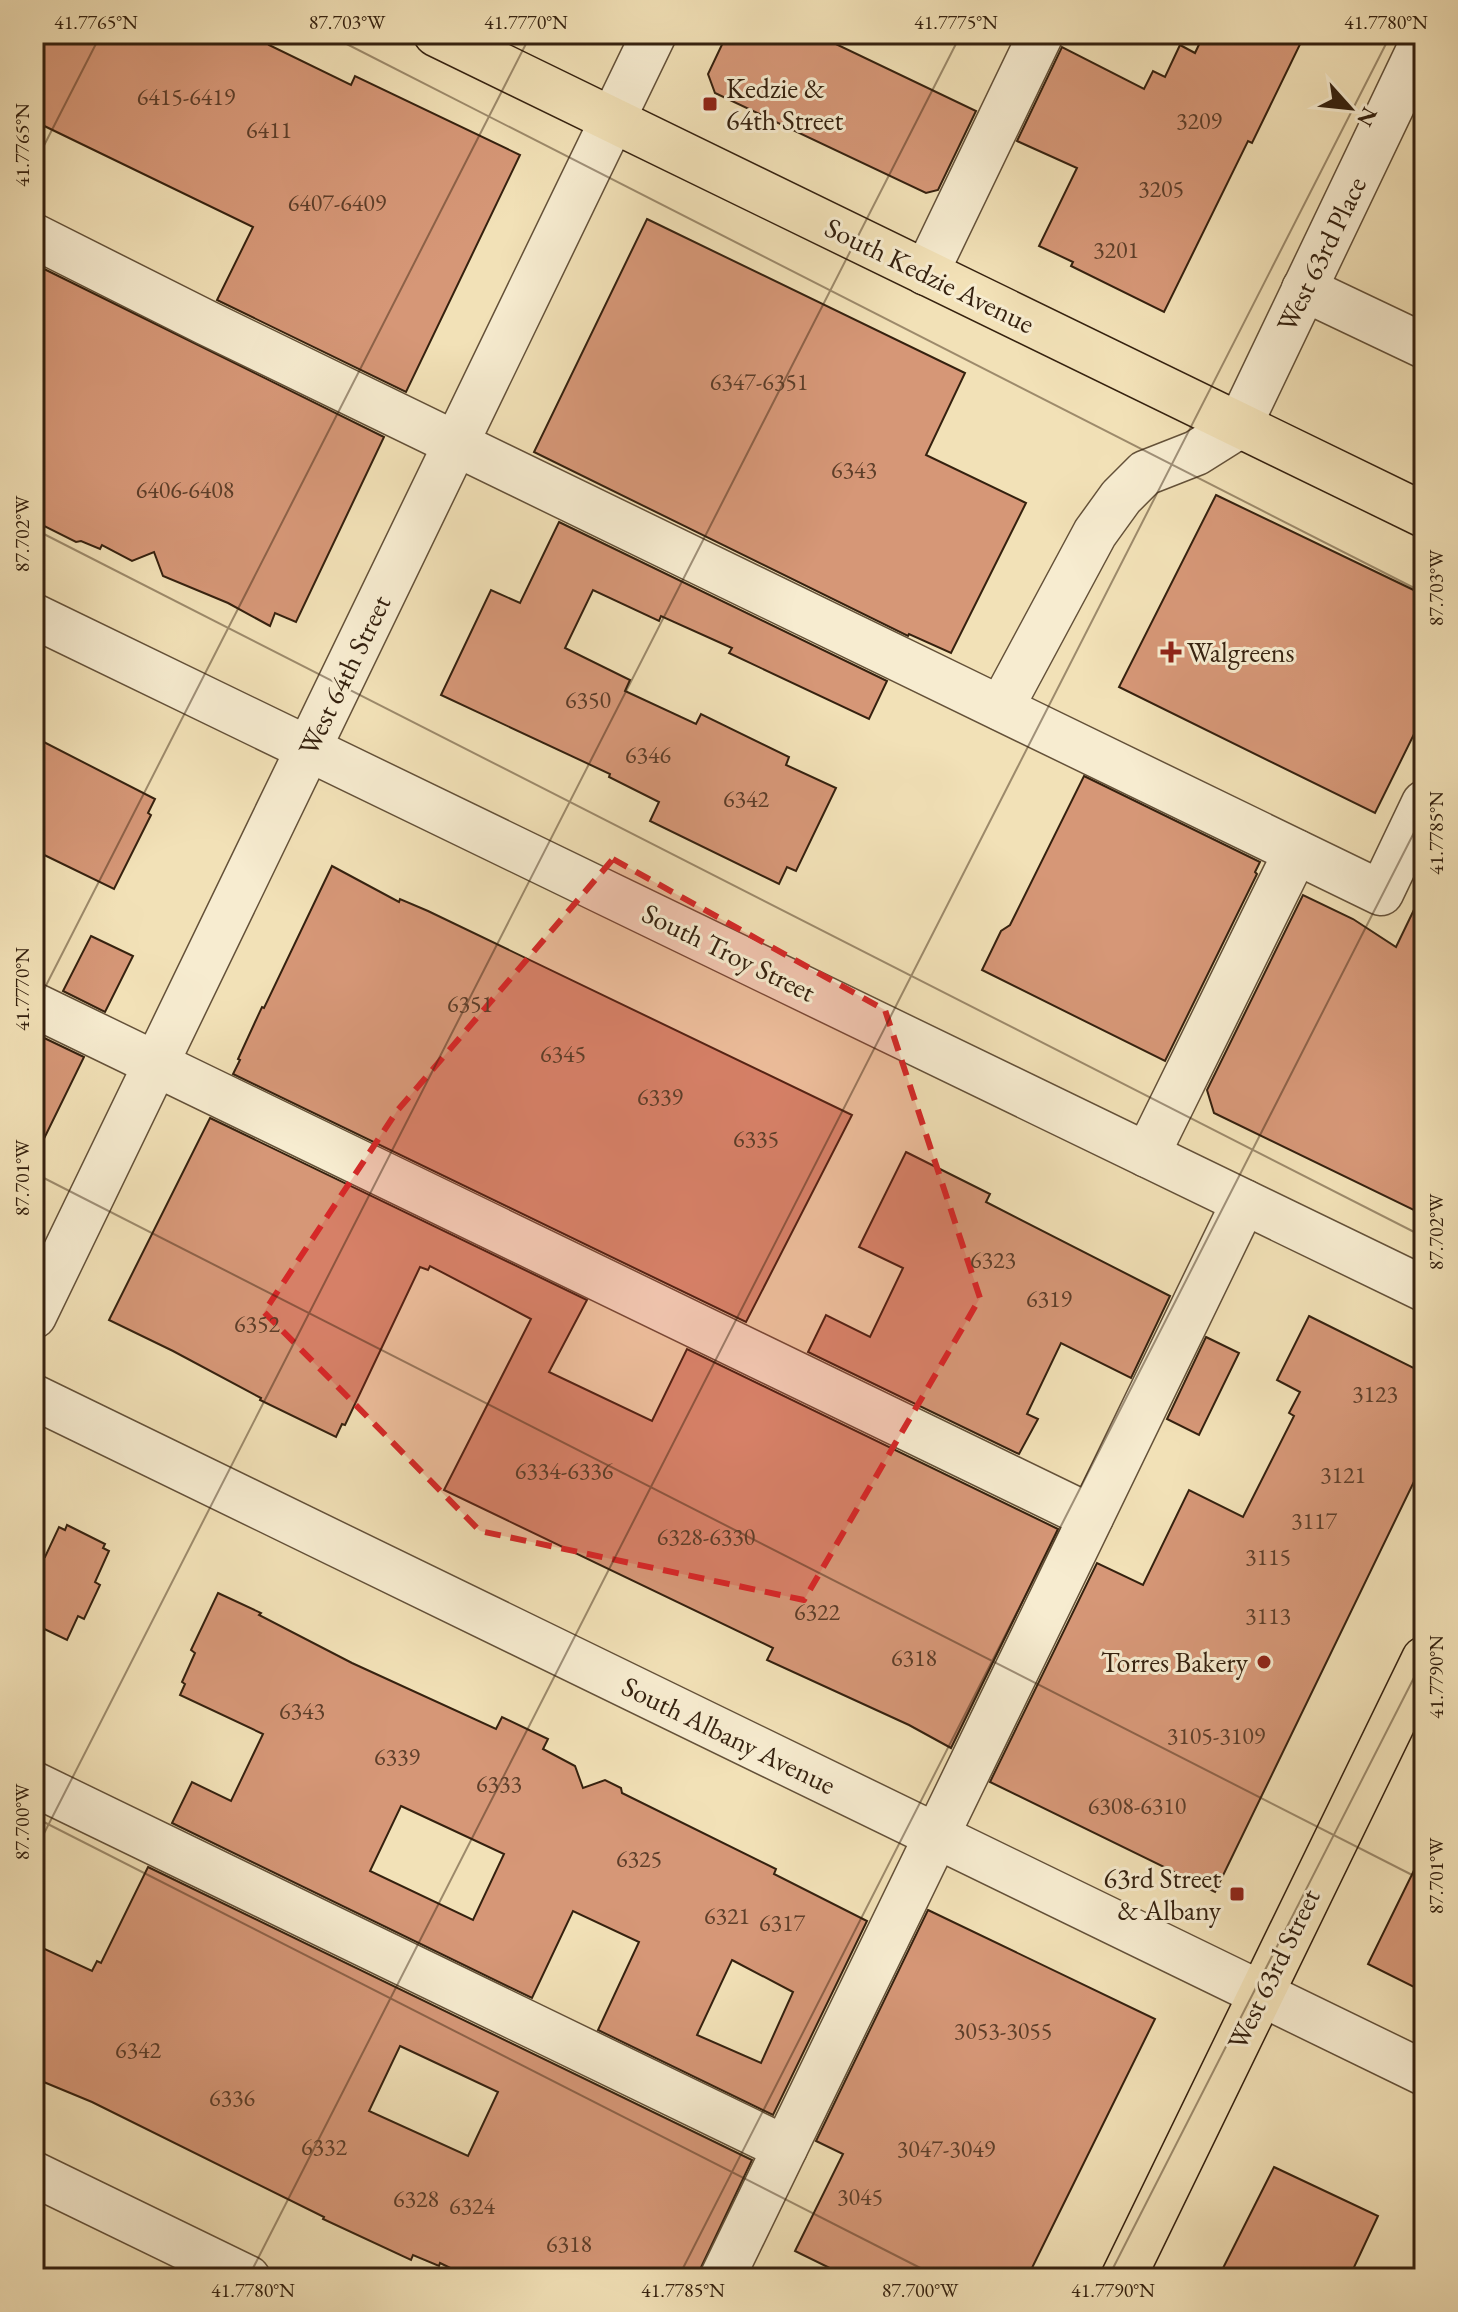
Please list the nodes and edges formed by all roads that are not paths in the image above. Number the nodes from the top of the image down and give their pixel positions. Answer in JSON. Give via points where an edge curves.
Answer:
{"nodes":[{"id":1,"x":436,"y":34,"type":"edge"},
{"id":2,"x":654,"y":34,"type":"edge"},
{"id":3,"x":1041,"y":34,"type":"edge"},
{"id":4,"x":1424,"y":39,"type":"edge"},
{"id":5,"x":613,"y":119,"type":"junction"},
{"id":6,"x":34,"y":236,"type":"edge"},
{"id":7,"x":926,"y":273,"type":"junction"},
{"id":8,"x":1304,"y":289,"type":"junction"},
{"id":9,"x":1424,"y":346,"type":"edge"},
{"id":10,"x":1239,"y":426,"type":"junction"},
{"id":11,"x":457,"y":442,"type":"junction"},
{"id":12,"x":1424,"y":515,"type":"edge"},
{"id":13,"x":34,"y":616,"type":"edge"},
{"id":14,"x":1001,"y":708,"type":"junction"},
{"id":15,"x":308,"y":749,"type":"junction"},
{"id":16,"x":1424,"y":803,"type":"edge"},
{"id":17,"x":1296,"y":852,"type":"junction"},
{"id":18,"x":34,"y":1005,"type":"edge"},
{"id":19,"x":156,"y":1064,"type":"junction"},
{"id":20,"x":1147,"y":1155,"type":"junction"},
{"id":21,"x":1244,"y":1202,"type":"junction"},
{"id":22,"x":1424,"y":1289,"type":"edge"},
{"id":23,"x":34,"y":1316,"type":"edge"},
{"id":24,"x":34,"y":1397,"type":"edge"},
{"id":25,"x":1091,"y":1517,"type":"junction"},
{"id":26,"x":1424,"y":1659,"type":"edge"},
{"id":27,"x":34,"y":1784,"type":"edge"},
{"id":28,"x":936,"y":1836,"type":"junction"},
{"id":29,"x":1261,"y":1994,"type":"junction"},
{"id":30,"x":1424,"y":2073,"type":"edge"},
{"id":31,"x":785,"y":2148,"type":"junction"},
{"id":32,"x":34,"y":2174,"type":"edge"},
{"id":33,"x":248,"y":2278,"type":"edge"},
{"id":34,"x":722,"y":2278,"type":"edge"},
{"id":35,"x":1123,"y":2278,"type":"edge"}],
"edges":[{"from":1,"to":5,"type":"main road","name":"South Kedzie Avenue"},
{"from":2,"to":5,"type":"street","name":"West 64th Street"},
{"from":3,"to":7,"type":"street"},
{"from":4,"to":8,"type":"street","name":"West 63rd Place"},
{"from":5,"to":7,"type":"main road","name":"South Kedzie Avenue"},
{"from":5,"to":11,"type":"street","name":"West 64th Street"},
{"from":6,"to":11,"type":"street"},
{"from":7,"to":10,"type":"main road","name":"South Kedzie Avenue"},
{"from":8,"to":9,"type":"street"},
{"from":8,"to":10,"type":"street","name":"West 63rd Place"},
{"from":10,"to":12,"type":"main road","name":"South Kedzie Avenue"},
{"from":10,"to":14,"type":"street","via":[[1196,453],[1145,473],[1121,497],[1095,533]]},
{"from":11,"to":14,"type":"street"},
{"from":11,"to":15,"type":"street","name":"West 64th Street"},
{"from":13,"to":15,"type":"street","name":"South Troy Street"},
{"from":14,"to":17,"type":"street"},
{"from":15,"to":19,"type":"street","name":"West 64th Street"},
{"from":15,"to":20,"type":"street","name":"South Troy Street"},
{"from":16,"to":17,"type":"street","via":[[1381,893]]},
{"from":17,"to":20,"type":"street"},
{"from":18,"to":19,"type":"street"},
{"from":19,"to":23,"type":"street","name":"West 64th Street"},
{"from":19,"to":25,"type":"street"},
{"from":20,"to":21,"type":"street","name":"South Troy Street"},
{"from":21,"to":22,"type":"street","name":"South Troy Street"},
{"from":21,"to":25,"type":"street"},
{"from":24,"to":28,"type":"street","name":"South Albany Avenue"},
{"from":25,"to":28,"type":"street"},
{"from":26,"to":29,"type":"main road","name":"West 63rd Street"},
{"from":27,"to":31,"type":"street"},
{"from":28,"to":29,"type":"street","name":"South Albany Avenue"},
{"from":28,"to":31,"type":"street"},
{"from":29,"to":30,"type":"street","name":"South Albany Avenue"},
{"from":29,"to":35,"type":"main road","name":"West 63rd Street"},
{"from":31,"to":34,"type":"street"},
{"from":32,"to":33,"type":"street"}]}
